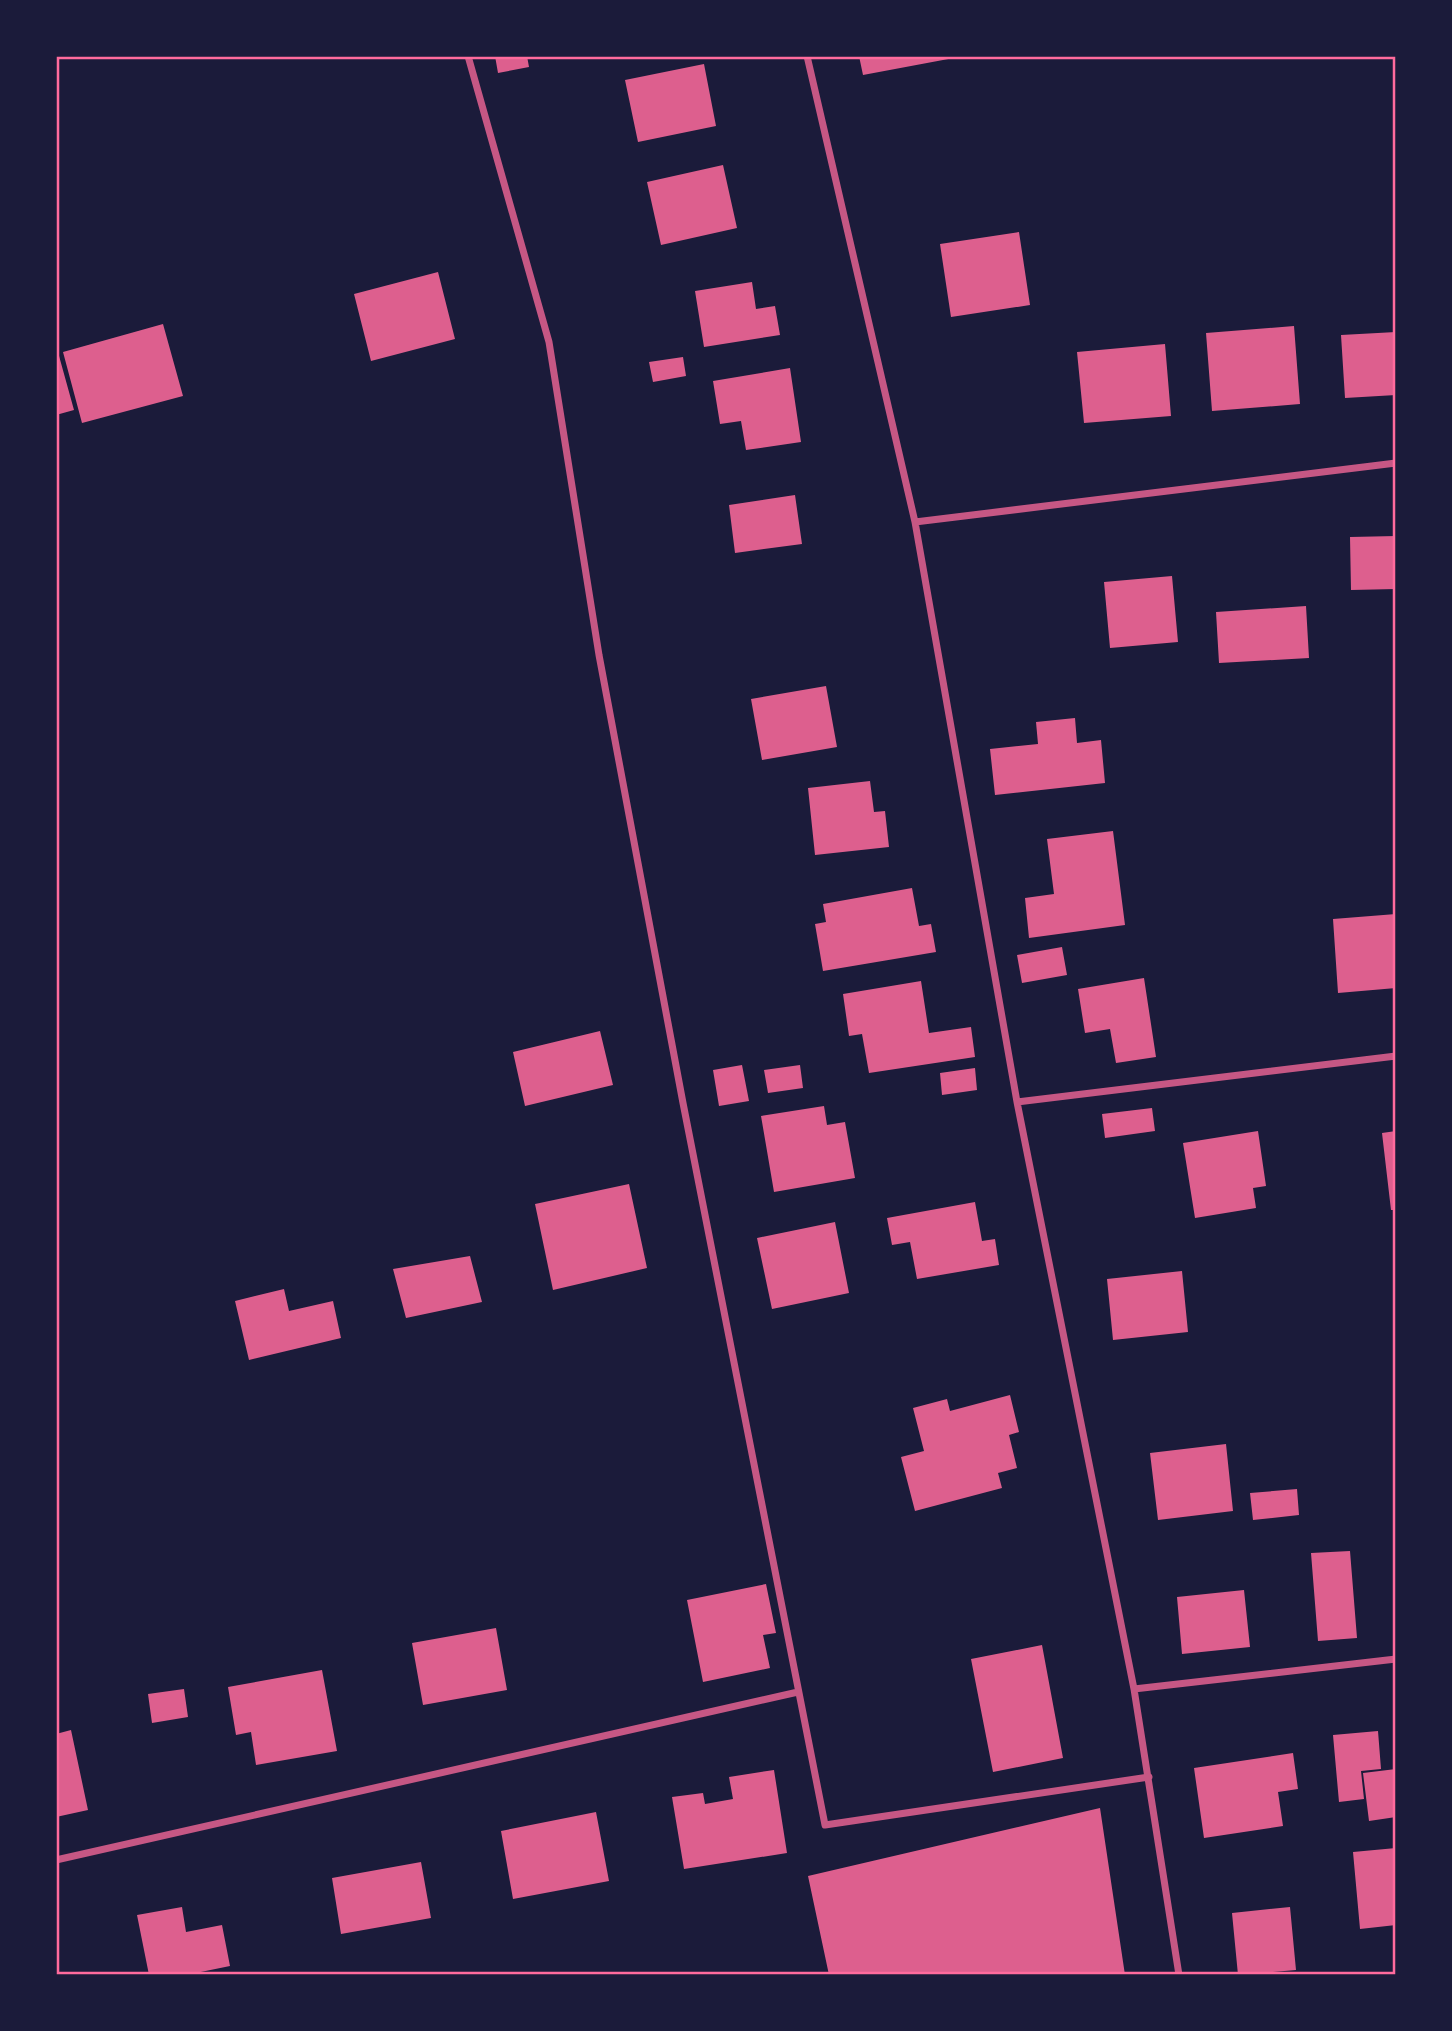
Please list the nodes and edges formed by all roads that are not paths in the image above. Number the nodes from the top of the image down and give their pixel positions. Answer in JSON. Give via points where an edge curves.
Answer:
{"nodes":[{"id":1,"x":468,"y":56,"type":"edge"},
{"id":2,"x":807,"y":56,"type":"edge"},
{"id":3,"x":1396,"y":463,"type":"edge"},
{"id":4,"x":915,"y":522,"type":"junction"},
{"id":5,"x":1396,"y":1056,"type":"edge"},
{"id":6,"x":1017,"y":1102,"type":"junction"},
{"id":7,"x":1396,"y":1659,"type":"edge"},
{"id":8,"x":1134,"y":1689,"type":"junction"},
{"id":9,"x":798,"y":1692,"type":"junction"},
{"id":10,"x":1149,"y":1777,"type":"junction"},
{"id":11,"x":56,"y":1860,"type":"edge"},
{"id":12,"x":1179,"y":1975,"type":"edge"}],
"edges":[{"from":1,"to":9,"type":"street","via":[[549,342],[599,654]]},
{"from":2,"to":4,"type":"street"},
{"from":3,"to":4,"type":"street"},
{"from":4,"to":6,"type":"street"},
{"from":5,"to":6,"type":"street"},
{"from":6,"to":8,"type":"street"},
{"from":7,"to":8,"type":"street"},
{"from":8,"to":10,"type":"street"},
{"from":9,"to":10,"type":"street","via":[[825,1825]]},
{"from":9,"to":11,"type":"street"},
{"from":10,"to":12,"type":"street"}]}
